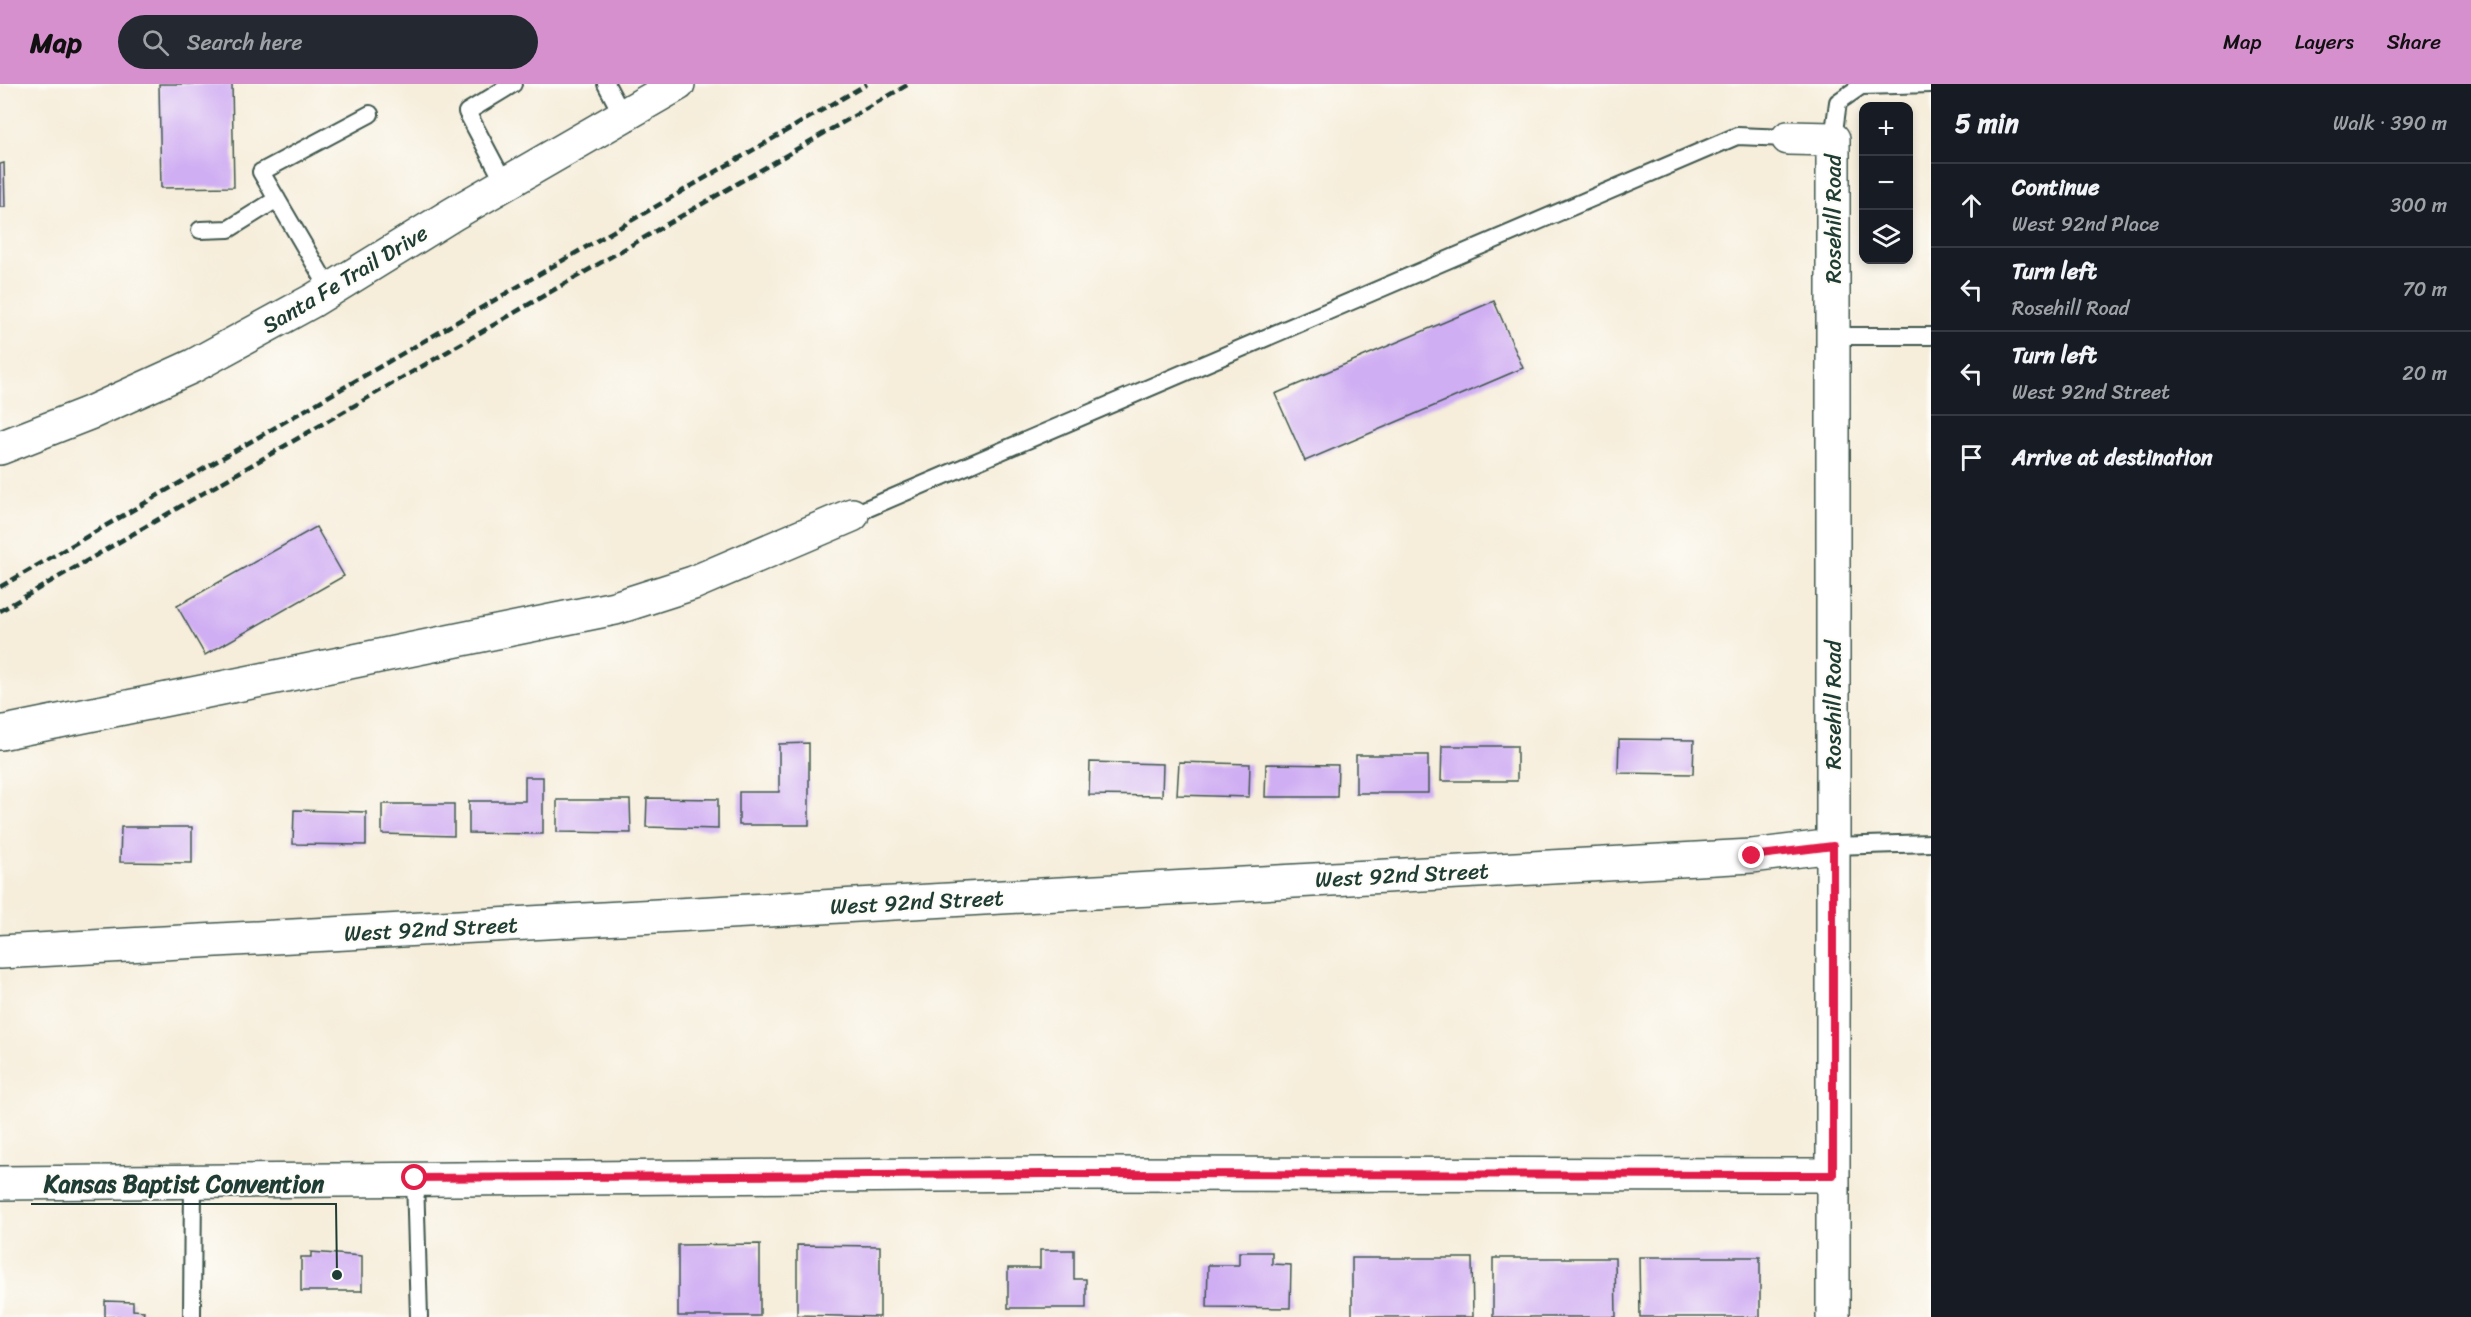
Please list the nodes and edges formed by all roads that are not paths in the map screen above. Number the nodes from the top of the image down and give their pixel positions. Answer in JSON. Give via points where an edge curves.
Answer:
{"nodes":[{"id":1,"x":513,"y":84,"type":"edge"},
{"id":2,"x":606,"y":84,"type":"edge"},
{"id":3,"x":678,"y":84,"type":"edge"},
{"id":4,"x":1931,"y":84,"type":"edge"},
{"id":5,"x":370,"y":114,"type":"dead end"},
{"id":6,"x":623,"y":116,"type":"junction"},
{"id":7,"x":1788,"y":138,"type":"joint"},
{"id":8,"x":1833,"y":139,"type":"junction"},
{"id":9,"x":506,"y":184,"type":"junction"},
{"id":10,"x":277,"y":199,"type":"junction"},
{"id":11,"x":200,"y":230,"type":"dead end"},
{"id":12,"x":330,"y":290,"type":"junction"},
{"id":13,"x":1833,"y":336,"type":"junction"},
{"id":14,"x":1931,"y":336,"type":"edge"},
{"id":15,"x":0,"y":448,"type":"edge"},
{"id":16,"x":852,"y":515,"type":"joint"},
{"id":17,"x":0,"y":733,"type":"edge"},
{"id":18,"x":1931,"y":843,"type":"edge"},
{"id":19,"x":1833,"y":846,"type":"junction"},
{"id":20,"x":0,"y":952,"type":"edge"},
{"id":21,"x":1833,"y":1175,"type":"junction"},
{"id":22,"x":415,"y":1178,"type":"junction"},
{"id":23,"x":193,"y":1180,"type":"junction"},
{"id":24,"x":0,"y":1183,"type":"edge"},
{"id":25,"x":192,"y":1317,"type":"edge"},
{"id":26,"x":420,"y":1317,"type":"edge"},
{"id":27,"x":1833,"y":1317,"type":"edge"}],
"edges":[{"from":1,"to":9,"type":"lane","via":[[466,112]]},
{"from":2,"to":6,"type":"lane"},
{"from":3,"to":6,"type":"street","name":"Santa Fe Trail Drive"},
{"from":4,"to":8,"type":"lane","via":[[1861,86],[1838,102]]},
{"from":5,"to":10,"type":"lane","via":[[261,172]]},
{"from":6,"to":9,"type":"street","name":"Santa Fe Trail Drive"},
{"from":7,"to":8,"type":"street","name":"Rosehill Road"},
{"from":7,"to":16,"type":"lane","via":[[1737,136]]},
{"from":8,"to":13,"type":"street","name":"Rosehill Road"},
{"from":9,"to":12,"type":"street","name":"Santa Fe Trail Drive"},
{"from":10,"to":11,"type":"lane","via":[[229,229]]},
{"from":10,"to":12,"type":"lane"},
{"from":12,"to":15,"type":"street","name":"Santa Fe Trail Drive","via":[[193,366]]},
{"from":13,"to":14,"type":"lane"},
{"from":13,"to":19,"type":"street","name":"Rosehill Road"},
{"from":16,"to":17,"type":"street","via":[[693,583],[615,608]]},
{"from":18,"to":19,"type":"lane"},
{"from":19,"to":20,"type":"street","name":"West 92nd Street","via":[[1752,856]]},
{"from":19,"to":21,"type":"street","name":"Rosehill Road"},
{"from":21,"to":22,"type":"street"},
{"from":21,"to":27,"type":"street","name":"Rosehill Road"},
{"from":22,"to":23,"type":"street"},
{"from":22,"to":26,"type":"lane"},
{"from":23,"to":24,"type":"street"},
{"from":23,"to":25,"type":"lane"}]}
